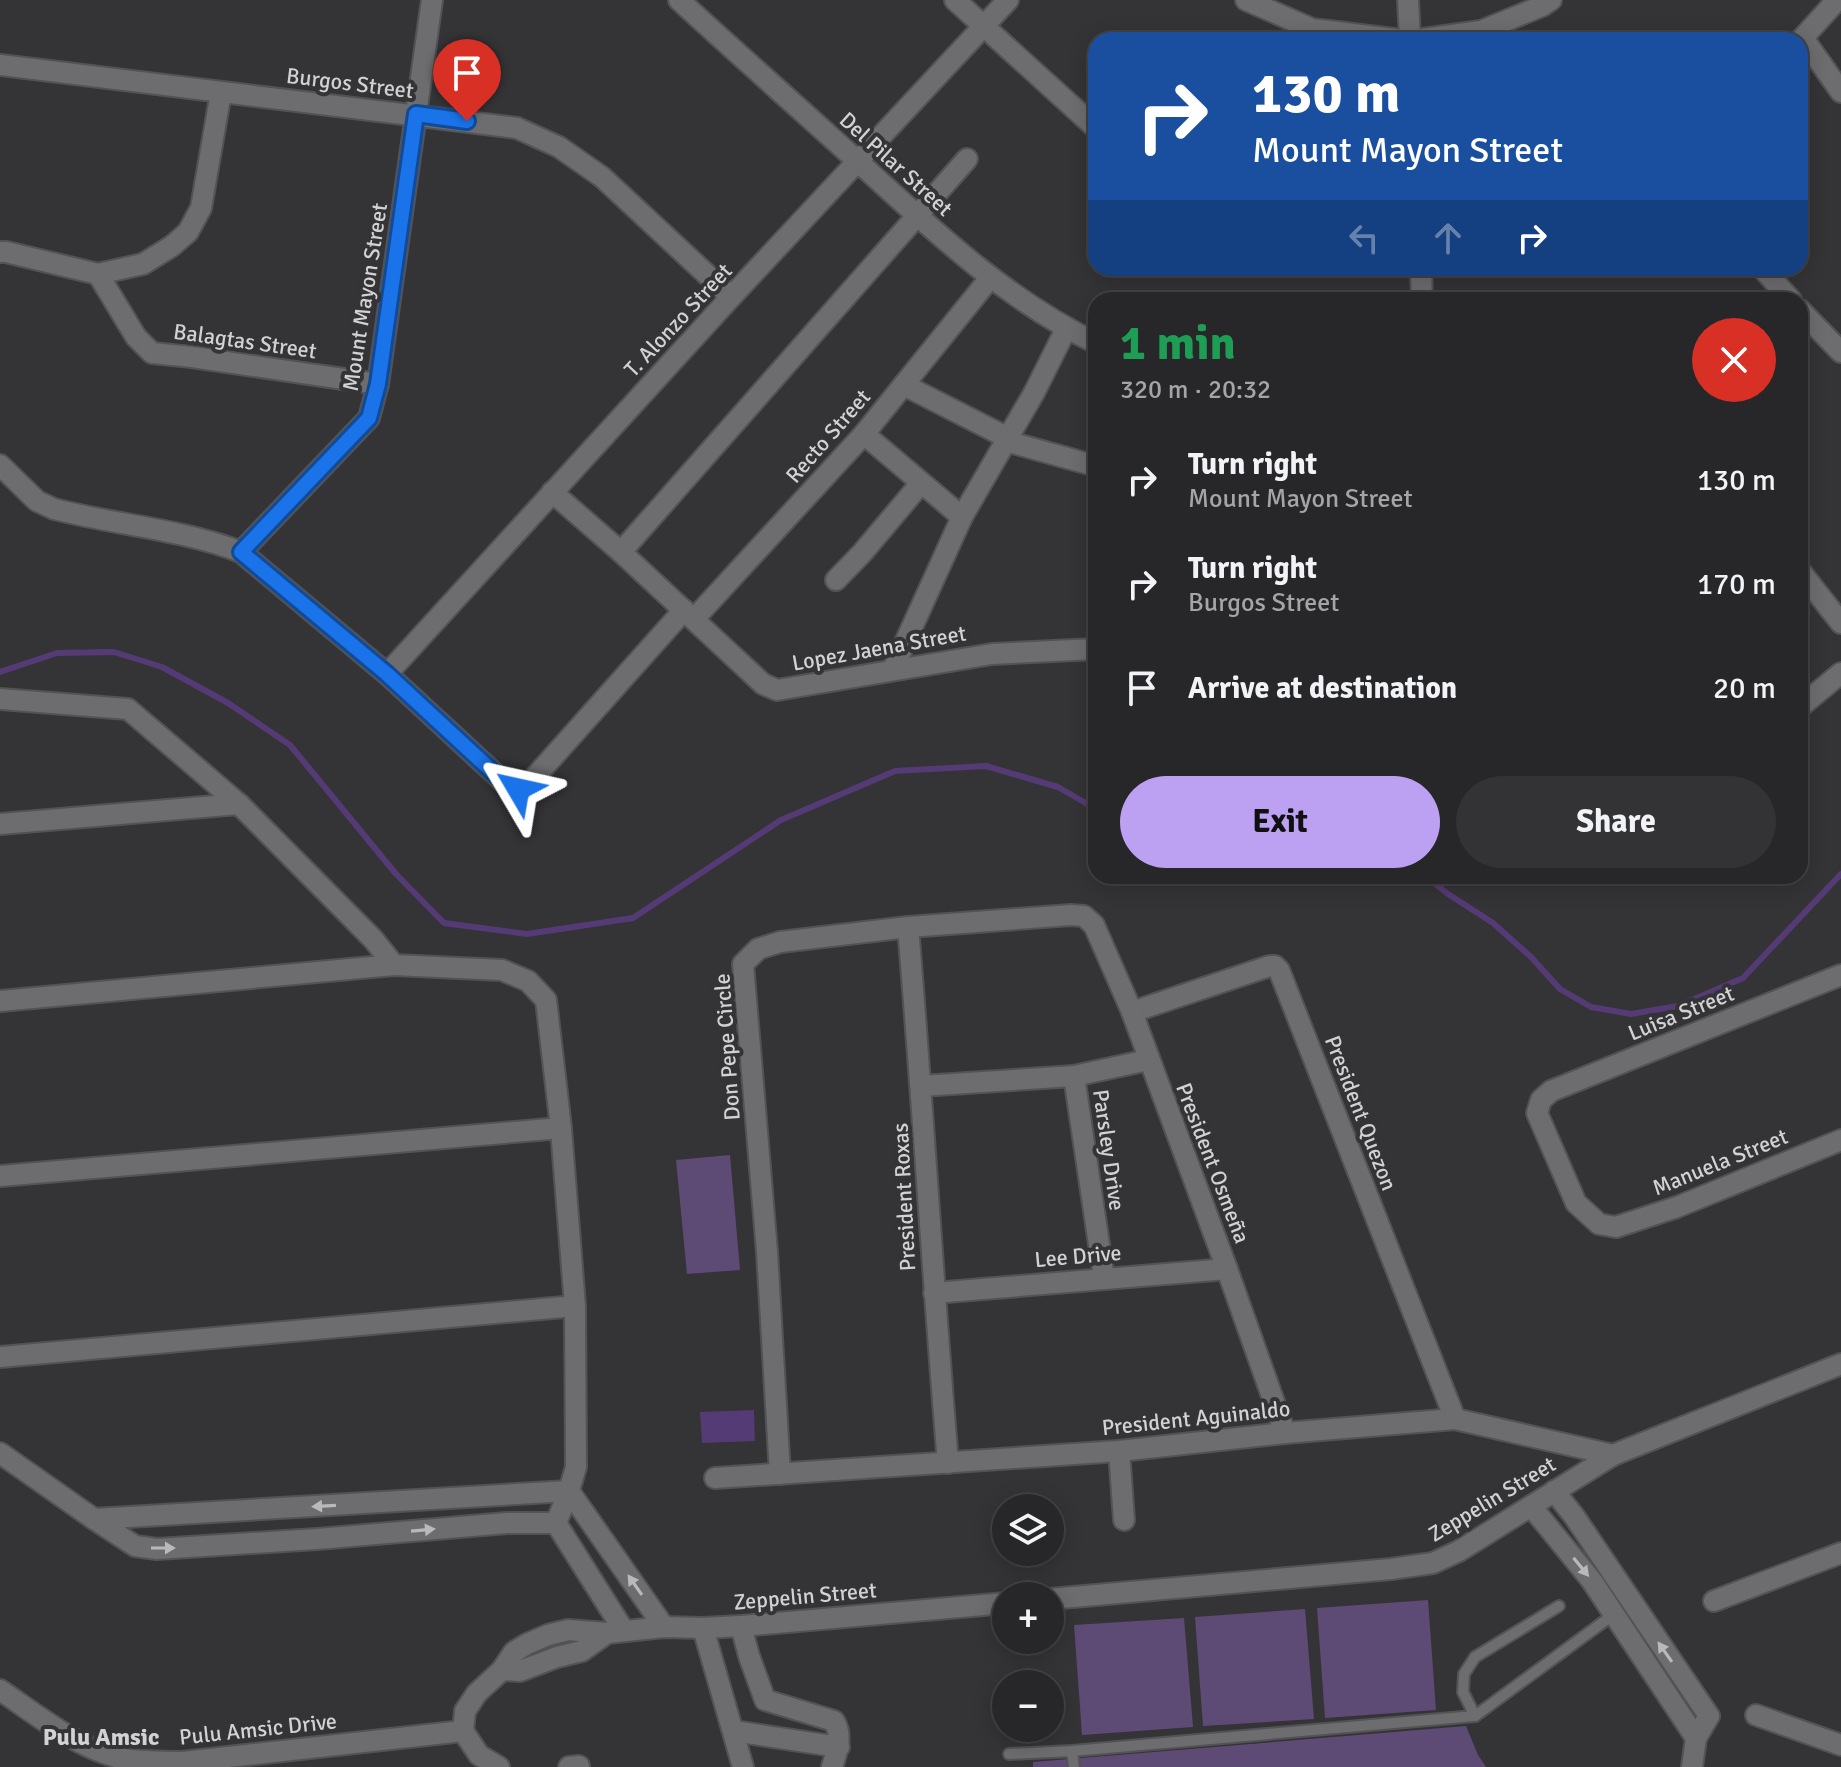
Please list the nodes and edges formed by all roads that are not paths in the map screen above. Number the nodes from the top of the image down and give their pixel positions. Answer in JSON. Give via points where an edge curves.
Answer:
{"nodes":[{"id":1,"x":432,"y":0,"type":"edge"},
{"id":2,"x":679,"y":0,"type":"edge"},
{"id":3,"x":955,"y":0,"type":"edge"},
{"id":4,"x":1008,"y":0,"type":"edge"},
{"id":5,"x":1246,"y":0,"type":"edge"},
{"id":6,"x":1408,"y":0,"type":"edge"},
{"id":7,"x":1551,"y":0,"type":"edge"},
{"id":8,"x":1837,"y":0,"type":"edge"},
{"id":9,"x":983,"y":25,"type":"junction"},
{"id":10,"x":1337,"y":32,"type":"edge"},
{"id":11,"x":1410,"y":32,"type":"edge"},
{"id":12,"x":1474,"y":32,"type":"edge"},
{"id":13,"x":1807,"y":32,"type":"edge"},
{"id":14,"x":1808,"y":48,"type":"edge"},
{"id":15,"x":0,"y":65,"type":"edge"},
{"id":16,"x":221,"y":92,"type":"junction"},
{"id":17,"x":1841,"y":92,"type":"edge"},
{"id":18,"x":416,"y":114,"type":"junction"},
{"id":19,"x":1088,"y":121,"type":"edge"},
{"id":20,"x":967,"y":159,"type":"dead end"},
{"id":21,"x":857,"y":161,"type":"junction"},
{"id":22,"x":916,"y":215,"type":"junction"},
{"id":23,"x":0,"y":252,"type":"edge"},
{"id":24,"x":98,"y":274,"type":"junction"},
{"id":25,"x":1769,"y":276,"type":"edge"},
{"id":26,"x":990,"y":278,"type":"junction"},
{"id":27,"x":1782,"y":292,"type":"edge"},
{"id":28,"x":731,"y":297,"type":"junction"},
{"id":29,"x":1808,"y":319,"type":"edge"},
{"id":30,"x":1066,"y":329,"type":"junction"},
{"id":31,"x":1088,"y":339,"type":"edge"},
{"id":32,"x":1841,"y":352,"type":"edge"},
{"id":33,"x":378,"y":384,"type":"junction"},
{"id":34,"x":904,"y":385,"type":"junction"},
{"id":35,"x":864,"y":434,"type":"junction"},
{"id":36,"x":1007,"y":440,"type":"junction"},
{"id":37,"x":1088,"y":464,"type":"edge"},
{"id":38,"x":0,"y":465,"type":"edge"},
{"id":39,"x":921,"y":483,"type":"junction"},
{"id":40,"x":552,"y":492,"type":"junction"},
{"id":41,"x":962,"y":517,"type":"junction"},
{"id":42,"x":241,"y":552,"type":"junction"},
{"id":43,"x":621,"y":552,"type":"junction"},
{"id":44,"x":836,"y":580,"type":"dead end"},
{"id":45,"x":1808,"y":581,"type":"edge"},
{"id":46,"x":689,"y":615,"type":"junction"},
{"id":47,"x":1841,"y":623,"type":"edge"},
{"id":48,"x":1088,"y":649,"type":"edge"},
{"id":49,"x":893,"y":669,"type":"junction"},
{"id":50,"x":1841,"y":673,"type":"edge"},
{"id":51,"x":387,"y":674,"type":"junction"},
{"id":52,"x":0,"y":699,"type":"edge"},
{"id":53,"x":1808,"y":700,"type":"edge"},
{"id":54,"x":239,"y":804,"type":"junction"},
{"id":55,"x":0,"y":824,"type":"edge"},
{"id":56,"x":1084,"y":916,"type":"joint"},
{"id":57,"x":908,"y":927,"type":"junction"},
{"id":58,"x":394,"y":965,"type":"junction"},
{"id":59,"x":1841,"y":975,"type":"edge"},
{"id":60,"x":0,"y":1001,"type":"edge"},
{"id":61,"x":1132,"y":1012,"type":"junction"},
{"id":62,"x":1148,"y":1060,"type":"junction"},
{"id":63,"x":1074,"y":1076,"type":"junction"},
{"id":64,"x":921,"y":1086,"type":"junction"},
{"id":65,"x":561,"y":1128,"type":"junction"},
{"id":66,"x":1841,"y":1140,"type":"edge"},
{"id":67,"x":0,"y":1176,"type":"edge"},
{"id":68,"x":1616,"y":1227,"type":"joint"},
{"id":69,"x":1227,"y":1269,"type":"junction"},
{"id":70,"x":1104,"y":1278,"type":"junction"},
{"id":71,"x":934,"y":1293,"type":"junction"},
{"id":72,"x":575,"y":1306,"type":"junction"},
{"id":73,"x":0,"y":1357,"type":"edge"},
{"id":74,"x":1841,"y":1364,"type":"edge"},
{"id":75,"x":1455,"y":1419,"type":"junction"},
{"id":76,"x":1285,"y":1433,"type":"junction"},
{"id":77,"x":1119,"y":1451,"type":"junction"},
{"id":78,"x":0,"y":1453,"type":"edge"},
{"id":79,"x":1613,"y":1455,"type":"junction"},
{"id":80,"x":948,"y":1463,"type":"junction"},
{"id":81,"x":780,"y":1474,"type":"junction"},
{"id":82,"x":715,"y":1478,"type":"dead end"},
{"id":83,"x":569,"y":1491,"type":"junction"},
{"id":84,"x":1554,"y":1491,"type":"junction"},
{"id":85,"x":1531,"y":1506,"type":"junction"},
{"id":86,"x":94,"y":1519,"type":"junction"},
{"id":87,"x":1124,"y":1520,"type":"dead end"},
{"id":88,"x":556,"y":1523,"type":"junction"},
{"id":89,"x":605,"y":1543,"type":"junction"},
{"id":90,"x":1841,"y":1553,"type":"edge"},
{"id":91,"x":581,"y":1564,"type":"junction"},
{"id":92,"x":1064,"y":1598,"type":"edge"},
{"id":93,"x":1631,"y":1600,"type":"junction"},
{"id":94,"x":1714,"y":1601,"type":"dead end"},
{"id":95,"x":992,"y":1604,"type":"edge"},
{"id":96,"x":1559,"y":1606,"type":"dead end"},
{"id":97,"x":1614,"y":1613,"type":"junction"},
{"id":98,"x":741,"y":1626,"type":"junction"},
{"id":99,"x":664,"y":1627,"type":"junction"},
{"id":100,"x":703,"y":1628,"type":"junction"},
{"id":101,"x":616,"y":1632,"type":"junction"},
{"id":102,"x":0,"y":1690,"type":"edge"},
{"id":103,"x":1756,"y":1715,"type":"dead end"},
{"id":104,"x":1475,"y":1716,"type":"junction"},
{"id":105,"x":463,"y":1731,"type":"junction"},
{"id":106,"x":734,"y":1731,"type":"junction"},
{"id":107,"x":1696,"y":1738,"type":"junction"},
{"id":108,"x":1841,"y":1745,"type":"edge"},
{"id":109,"x":839,"y":1747,"type":"junction"},
{"id":110,"x":1072,"y":1751,"type":"junction"},
{"id":111,"x":1009,"y":1754,"type":"dead end"},
{"id":112,"x":119,"y":1762,"type":"edge"},
{"id":113,"x":499,"y":1767,"type":"edge"},
{"id":114,"x":743,"y":1767,"type":"edge"},
{"id":115,"x":832,"y":1767,"type":"edge"},
{"id":116,"x":1074,"y":1767,"type":"edge"},
{"id":117,"x":1692,"y":1767,"type":"edge"}],
"edges":[{"from":1,"to":18,"type":"street","name":"Mount Mayon Street"},
{"from":2,"to":21,"type":"street","name":"Del Pilar Street"},
{"from":3,"to":9,"type":"street"},
{"from":4,"to":9,"type":"street","name":"T. Alonzo Street"},
{"from":5,"to":10,"type":"street","via":[[1312,29]]},
{"from":6,"to":11,"type":"street"},
{"from":7,"to":12,"type":"street"},
{"from":8,"to":13,"type":"street"},
{"from":9,"to":19,"type":"street"},
{"from":9,"to":21,"type":"street","name":"T. Alonzo Street"},
{"from":14,"to":17,"type":"street"},
{"from":15,"to":16,"type":"street","name":"Burgos Street"},
{"from":16,"to":18,"type":"street","name":"Burgos Street"},
{"from":16,"to":24,"type":"street","via":[[201,208],[188,232],[143,264]]},
{"from":18,"to":28,"type":"street","name":"Burgos Street","via":[[517,128],[559,147],[602,177]]},
{"from":18,"to":33,"type":"street","name":"Mount Mayon Street"},
{"from":20,"to":22,"type":"street"},
{"from":21,"to":22,"type":"street","name":"Del Pilar Street"},
{"from":21,"to":28,"type":"street","name":"T. Alonzo Street"},
{"from":22,"to":26,"type":"street","name":"Del Pilar Street"},
{"from":22,"to":43,"type":"street"},
{"from":23,"to":24,"type":"street"},
{"from":24,"to":33,"type":"street","name":"Balagtas Street","via":[[136,337],[152,353]]},
{"from":25,"to":27,"type":"street"},
{"from":26,"to":30,"type":"street","name":"Del Pilar Street"},
{"from":26,"to":34,"type":"street","name":"Recto Street"},
{"from":28,"to":40,"type":"street","name":"T. Alonzo Street"},
{"from":29,"to":32,"type":"street"},
{"from":30,"to":31,"type":"street","name":"Del Pilar Street"},
{"from":30,"to":36,"type":"street"},
{"from":33,"to":42,"type":"street","name":"Mount Mayon Street","via":[[369,418]]},
{"from":34,"to":35,"type":"street","name":"Recto Street"},
{"from":34,"to":36,"type":"street"},
{"from":35,"to":39,"type":"street"},
{"from":35,"to":46,"type":"street","name":"Recto Street"},
{"from":36,"to":37,"type":"street"},
{"from":36,"to":41,"type":"street"},
{"from":38,"to":42,"type":"street","via":[[37,501],[54,509],[171,531]]},
{"from":39,"to":41,"type":"street"},
{"from":39,"to":44,"type":"street"},
{"from":40,"to":43,"type":"street","name":"Lopez Jaena Street"},
{"from":40,"to":51,"type":"street","name":"T. Alonzo Street"},
{"from":41,"to":49,"type":"street"},
{"from":42,"to":51,"type":"street"},
{"from":43,"to":46,"type":"street","name":"Lopez Jaena Street"},
{"from":45,"to":47,"type":"street"},
{"from":46,"to":49,"type":"street","name":"Lopez Jaena Street","via":[[763,684],[777,690]]},
{"from":46,"to":51,"type":"street","name":"Recto Street","via":[[526,787],[518,789],[507,785]]},
{"from":48,"to":49,"type":"street","name":"Lopez Jaena Street","via":[[992,654]]},
{"from":50,"to":53,"type":"street"},
{"from":52,"to":54,"type":"street","via":[[128,709]]},
{"from":54,"to":55,"type":"street"},
{"from":54,"to":58,"type":"street"},
{"from":56,"to":57,"type":"street","name":"Don Pepe Circle"},
{"from":56,"to":61,"type":"street","name":"President Osmeña","via":[[1094,925]]},
{"from":57,"to":64,"type":"street","name":"President Roxas"},
{"from":57,"to":81,"type":"street","name":"Don Pepe Circle","via":[[780,942],[758,949],[743,964]]},
{"from":58,"to":60,"type":"street"},
{"from":58,"to":65,"type":"street","via":[[502,970],[528,981],[546,1000]]},
{"from":59,"to":68,"type":"street","name":"Luisa Street","via":[[1551,1091],[1541,1100],[1537,1113],[1576,1203],[1599,1224]]},
{"from":61,"to":62,"type":"street","name":"President Osmeña"},
{"from":61,"to":75,"type":"street","name":"President Quezon","via":[[1270,966],[1279,970]]},
{"from":62,"to":63,"type":"street"},
{"from":62,"to":69,"type":"street","name":"President Osmeña"},
{"from":63,"to":64,"type":"street"},
{"from":63,"to":70,"type":"street","name":"Parsley Drive"},
{"from":64,"to":71,"type":"street","name":"President Roxas"},
{"from":65,"to":67,"type":"street"},
{"from":65,"to":72,"type":"street"},
{"from":66,"to":68,"type":"street","name":"Manuela Street"},
{"from":69,"to":70,"type":"street","name":"Lee Drive"},
{"from":69,"to":76,"type":"street","name":"President Osmeña"},
{"from":70,"to":71,"type":"street","name":"Lee Drive"},
{"from":71,"to":80,"type":"street","name":"President Roxas"},
{"from":72,"to":73,"type":"street"},
{"from":72,"to":83,"type":"street","via":[[576,1467]]},
{"from":74,"to":79,"type":"street","name":"Zeppelin Street"},
{"from":75,"to":76,"type":"street","name":"President Aguinaldo"},
{"from":75,"to":79,"type":"street","name":"President Aguinaldo"},
{"from":76,"to":77,"type":"street","name":"President Aguinaldo"},
{"from":77,"to":80,"type":"street","name":"President Aguinaldo"},
{"from":77,"to":87,"type":"street"},
{"from":78,"to":86,"type":"street"},
{"from":79,"to":84,"type":"street","name":"Zeppelin Street"},
{"from":80,"to":81,"type":"street","name":"President Aguinaldo"},
{"from":81,"to":82,"type":"street","name":"President Aguinaldo"},
{"from":83,"to":86,"type":"street","one_way":true},
{"from":83,"to":88,"type":"street"},
{"from":83,"to":89,"type":"street"},
{"from":84,"to":85,"type":"street","name":"Zeppelin Street"},
{"from":84,"to":93,"type":"street"},
{"from":85,"to":92,"type":"street","name":"Zeppelin Street","via":[[1433,1563]]},
{"from":85,"to":97,"type":"street","one_way":true},
{"from":86,"to":88,"type":"street","one_way":true,"via":[[135,1546],[157,1549]]},
{"from":88,"to":91,"type":"street"},
{"from":89,"to":91,"type":"street"},
{"from":99,"to":89,"type":"street","one_way":true},
{"from":90,"to":94,"type":"street"},
{"from":91,"to":101,"type":"street"},
{"from":93,"to":97,"type":"lane"},
{"from":107,"to":93,"type":"street","one_way":true,"via":[[1709,1716]]},
{"from":95,"to":98,"type":"street","name":"Zeppelin Street"},
{"from":96,"to":104,"type":"lane","via":[[1475,1657],[1464,1674],[1463,1692]]},
{"from":97,"to":104,"type":"lane"},
{"from":97,"to":107,"type":"street"},
{"from":98,"to":100,"type":"street","name":"Zeppelin Street"},
{"from":98,"to":109,"type":"street","via":[[765,1700],[834,1721]]},
{"from":99,"to":100,"type":"street","name":"Zeppelin Street"},
{"from":99,"to":101,"type":"street","name":"Zeppelin Street"},
{"from":100,"to":106,"type":"street"},
{"from":101,"to":105,"type":"street","name":"Zeppelin Street","via":[[568,1630],[514,1652],[465,1711]]},
{"from":102,"to":112,"type":"street","name":"Pulu Amsic Drive"},
{"from":103,"to":108,"type":"street"},
{"from":104,"to":110,"type":"lane"},
{"from":105,"to":112,"type":"street","name":"Pulu Amsic Drive","via":[[183,1762]]},
{"from":105,"to":113,"type":"street","via":[[479,1755]]},
{"from":106,"to":109,"type":"street"},
{"from":106,"to":114,"type":"street"},
{"from":107,"to":117,"type":"street"},
{"from":109,"to":115,"type":"street"},
{"from":110,"to":111,"type":"lane"},
{"from":110,"to":116,"type":"lane"}]}
